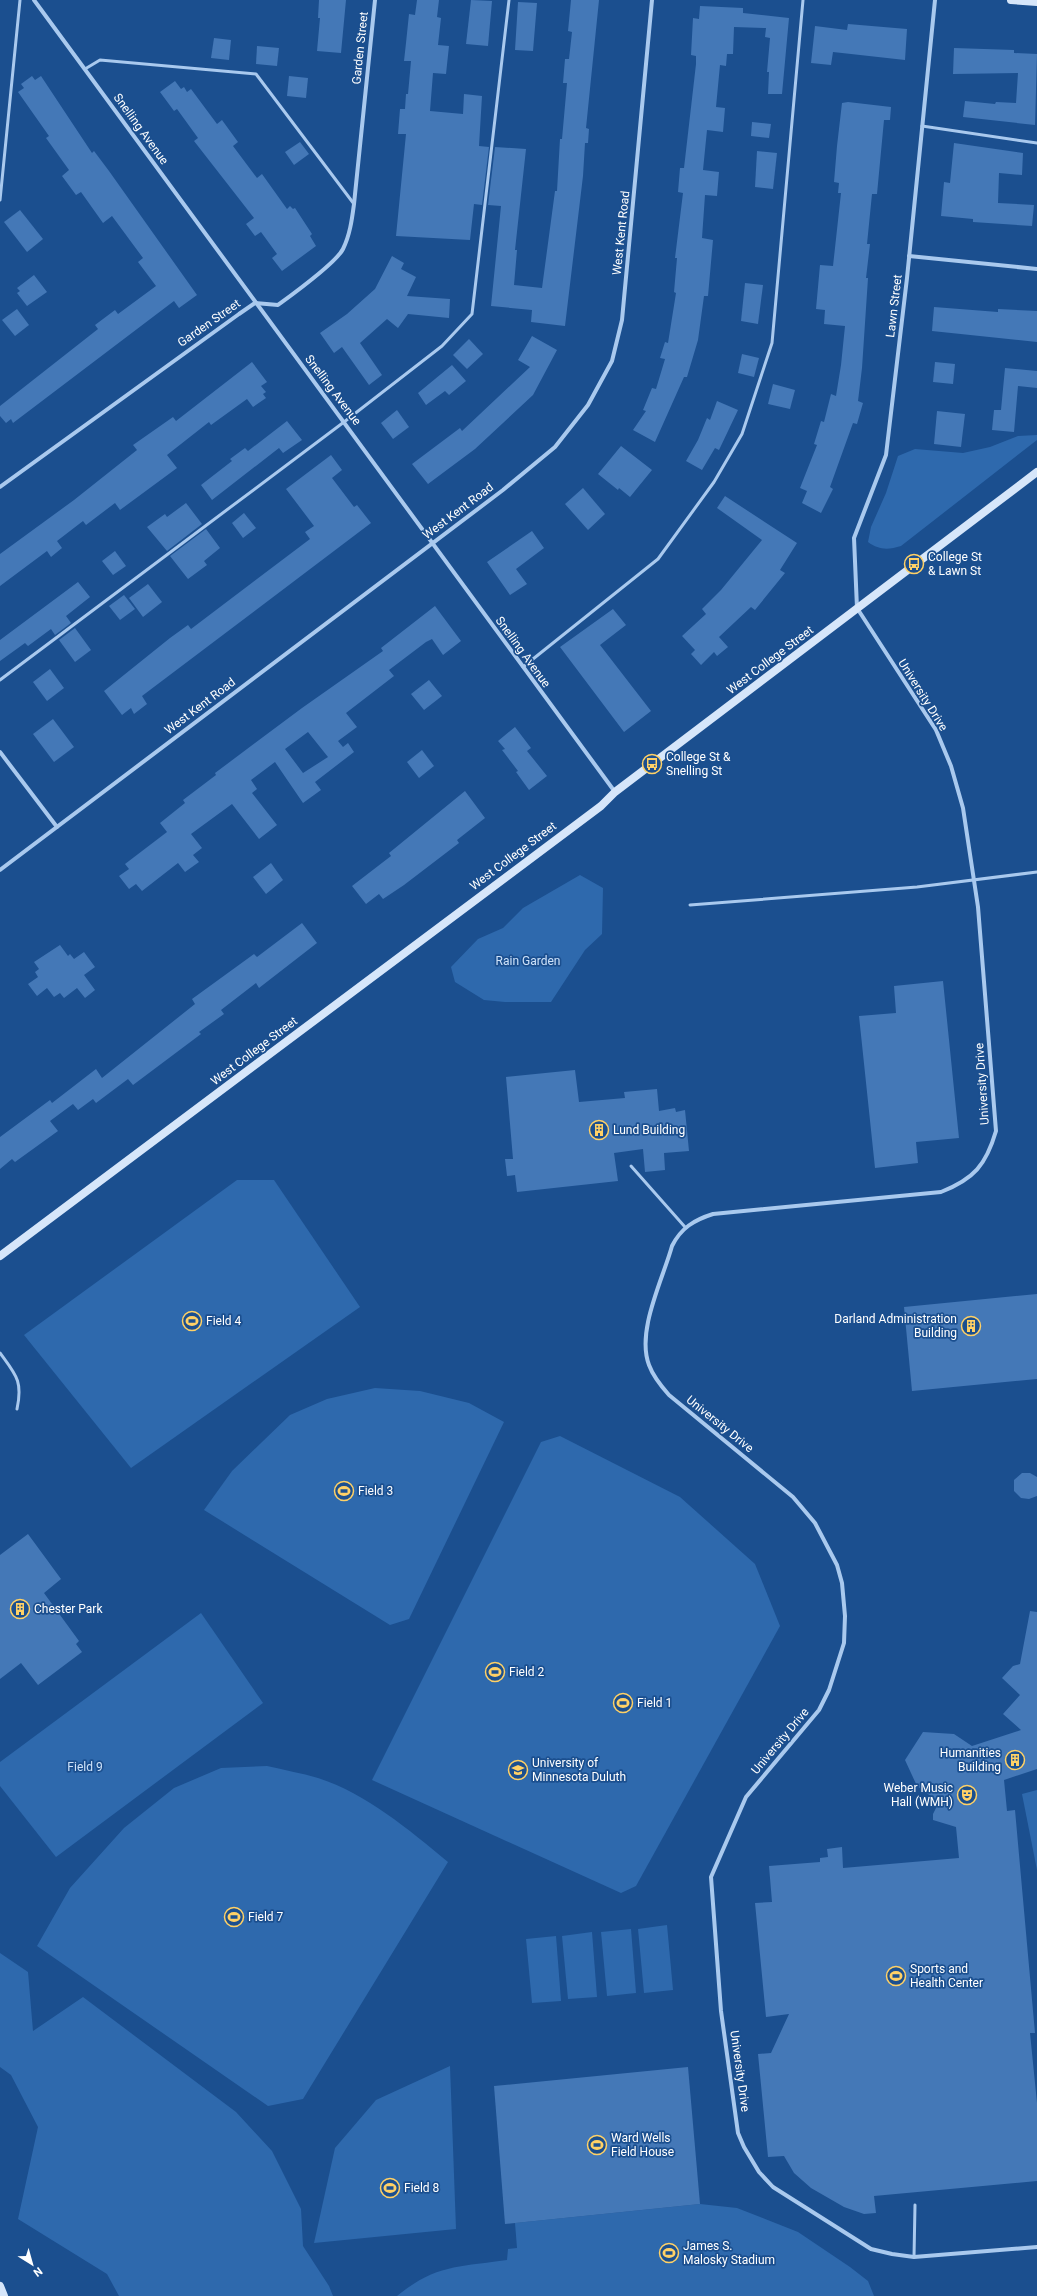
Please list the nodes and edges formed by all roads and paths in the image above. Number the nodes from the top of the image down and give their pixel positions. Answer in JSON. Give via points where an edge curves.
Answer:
{"nodes":[{"id":1,"x":20,"y":0,"type":"edge"},
{"id":2,"x":34,"y":0,"type":"edge"},
{"id":3,"x":375,"y":0,"type":"edge"},
{"id":4,"x":509,"y":0,"type":"edge"},
{"id":5,"x":652,"y":0,"type":"edge"},
{"id":6,"x":803,"y":0,"type":"edge"},
{"id":7,"x":936,"y":0,"type":"edge"},
{"id":8,"x":1011,"y":0,"type":"edge"},
{"id":9,"x":1037,"y":2,"type":"edge"},
{"id":10,"x":85,"y":69,"type":"junction"},
{"id":11,"x":922,"y":126,"type":"junction"},
{"id":12,"x":1037,"y":143,"type":"edge"},
{"id":13,"x":0,"y":200,"type":"edge"},
{"id":14,"x":354,"y":204,"type":"junction"},
{"id":15,"x":909,"y":256,"type":"junction"},
{"id":16,"x":1037,"y":269,"type":"edge"},
{"id":17,"x":255,"y":303,"type":"junction"},
{"id":18,"x":344,"y":422,"type":"junction"},
{"id":19,"x":1037,"y":472,"type":"edge"},
{"id":20,"x":0,"y":487,"type":"edge"},
{"id":21,"x":431,"y":544,"type":"junction"},
{"id":22,"x":857,"y":608,"type":"junction"},
{"id":23,"x":522,"y":667,"type":"junction"},
{"id":24,"x":0,"y":680,"type":"edge"},
{"id":25,"x":0,"y":752,"type":"edge"},
{"id":26,"x":615,"y":792,"type":"junction"},
{"id":27,"x":57,"y":827,"type":"junction"},
{"id":28,"x":0,"y":870,"type":"edge"},
{"id":29,"x":1037,"y":872,"type":"edge"},
{"id":30,"x":974,"y":881,"type":"junction"},
{"id":31,"x":690,"y":905,"type":"dead end"},
{"id":32,"x":631,"y":1166,"type":"dead end"},
{"id":33,"x":685,"y":1227,"type":"junction"},
{"id":34,"x":0,"y":1256,"type":"edge"},
{"id":35,"x":0,"y":1353,"type":"edge"},
{"id":36,"x":17,"y":1409,"type":"dead end"},
{"id":37,"x":915,"y":2205,"type":"dead end"},
{"id":38,"x":1037,"y":2247,"type":"edge"},
{"id":39,"x":914,"y":2257,"type":"junction"},
{"id":40,"x":0,"y":2286,"type":"edge"},
{"id":41,"x":4,"y":2296,"type":"edge"}],
"edges":[{"from":1,"to":13,"type":"lane"},
{"from":2,"to":10,"type":"street","name":"Snelling Avenue"},
{"from":3,"to":14,"type":"street","name":"Garden Street"},
{"from":4,"to":18,"type":"lane","via":[[472,314],[442,346]]},
{"from":5,"to":21,"type":"street","name":"West Kent Road","via":[[622,320],[612,361],[588,405],[555,447]]},
{"from":6,"to":23,"type":"lane","via":[[772,343],[742,434],[714,482],[658,559]]},
{"from":7,"to":11,"type":"street","name":"Lawn Street"},
{"from":8,"to":9,"type":"street"},
{"from":10,"to":14,"type":"lane","via":[[100,60],[256,74]]},
{"from":10,"to":17,"type":"street","name":"Snelling Avenue"},
{"from":11,"to":12,"type":"lane"},
{"from":11,"to":15,"type":"street","name":"Lawn Street"},
{"from":14,"to":17,"type":"street","name":"Garden Street","via":[[343,250],[278,304]]},
{"from":15,"to":16,"type":"street"},
{"from":15,"to":22,"type":"street","name":"Lawn Street","via":[[886,455],[854,538]]},
{"from":17,"to":18,"type":"street","name":"Snelling Avenue"},
{"from":17,"to":20,"type":"street","name":"Garden Street"},
{"from":18,"to":21,"type":"street","name":"Snelling Avenue"},
{"from":18,"to":24,"type":"lane"},
{"from":19,"to":22,"type":"street","name":"West College Street"},
{"from":21,"to":23,"type":"street","name":"Snelling Avenue"},
{"from":21,"to":27,"type":"street","name":"West Kent Road"},
{"from":22,"to":26,"type":"street","name":"West College Street"},
{"from":22,"to":30,"type":"street","name":"University Drive","via":[[936,730],[951,766],[962,808]]},
{"from":23,"to":26,"type":"street","name":"Snelling Avenue"},
{"from":25,"to":27,"type":"street"},
{"from":26,"to":34,"type":"street","name":"West College Street","via":[[601,806]]},
{"from":27,"to":28,"type":"street","name":"West Kent Road"},
{"from":29,"to":30,"type":"lane"},
{"from":30,"to":31,"type":"lane"},
{"from":30,"to":33,"type":"street","name":"University Drive","via":[[996,1131],[990,1152],[979,1168],[959,1185],[941,1192],[713,1214],[696,1219]]},
{"from":32,"to":33,"type":"lane"},
{"from":33,"to":39,"type":"street","name":"University Drive","via":[[672,1246],[648,1322],[645,1349],[649,1365],[657,1381],[669,1395],[793,1498],[815,1524],[837,1565],[842,1583],[845,1616],[844,1642],[829,1690],[819,1710],[746,1797],[711,1877],[721,2010],[738,2133],[759,2172],[785,2196],[871,2249]]},
{"from":35,"to":36,"type":"lane","via":[[15,1373],[21,1390]]},
{"from":37,"to":39,"type":"lane"},
{"from":38,"to":39,"type":"street","name":"University Drive"},
{"from":40,"to":41,"type":"street"}]}
